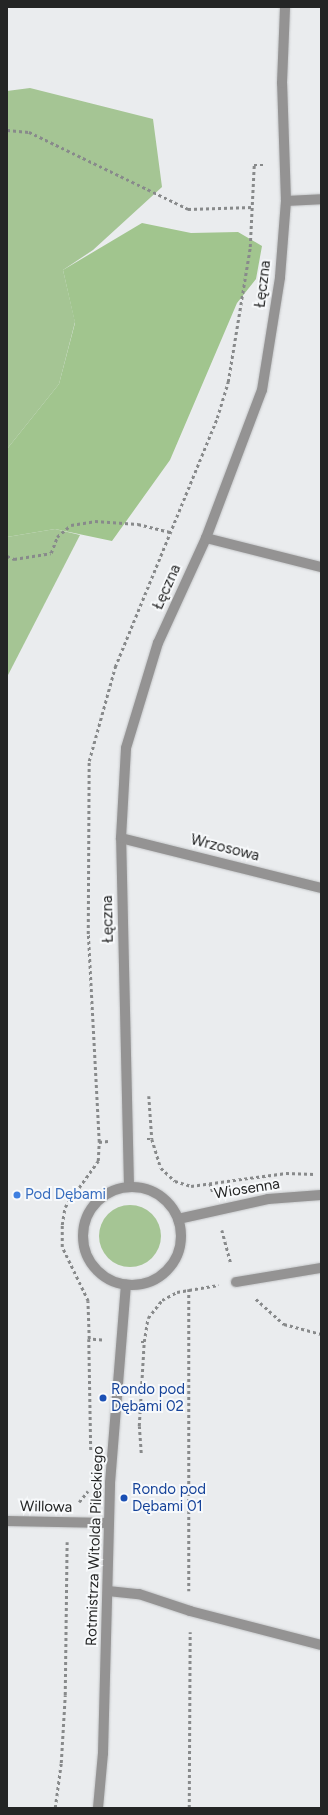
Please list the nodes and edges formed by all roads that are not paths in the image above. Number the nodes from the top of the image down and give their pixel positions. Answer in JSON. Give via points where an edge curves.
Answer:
{"nodes":[{"id":1,"x":285,"y":7,"type":"edge"},
{"id":2,"x":321,"y":199,"type":"edge"},
{"id":3,"x":286,"y":201,"type":"junction"},
{"id":4,"x":206,"y":538,"type":"junction"},
{"id":5,"x":321,"y":568,"type":"edge"},
{"id":6,"x":121,"y":838,"type":"junction"},
{"id":7,"x":321,"y":888,"type":"edge"},
{"id":8,"x":129,"y":1186,"type":"junction"},
{"id":9,"x":321,"y":1195,"type":"edge"},
{"id":10,"x":178,"y":1219,"type":"junction"},
{"id":11,"x":321,"y":1268,"type":"edge"},
{"id":12,"x":236,"y":1282,"type":"road end"},
{"id":13,"x":126,"y":1285,"type":"junction"},
{"id":14,"x":7,"y":1521,"type":"edge"},
{"id":15,"x":108,"y":1523,"type":"junction"},
{"id":16,"x":108,"y":1591,"type":"junction"},
{"id":17,"x":321,"y":1645,"type":"edge"},
{"id":18,"x":98,"y":1808,"type":"edge"}],
"edges":[{"from":1,"to":3,"type":"street","name":"Łęczna","via":[[282,83]]},
{"from":2,"to":3,"type":"street"},
{"from":3,"to":4,"type":"street","name":"Łęczna","via":[[280,277],[262,390]]},
{"from":4,"to":5,"type":"street"},
{"from":4,"to":6,"type":"street","name":"Łęczna","via":[[158,643],[126,748]]},
{"from":6,"to":7,"type":"street","name":"Wrzosowa"},
{"from":6,"to":8,"type":"street","name":"Łęczna"},
{"from":8,"to":10,"type":"street","via":[[148,1189],[166,1199]]},
{"from":8,"to":13,"type":"street","via":[[108,1192],[88,1211],[82,1237],[89,1262],[105,1278]]},
{"from":9,"to":10,"type":"street","name":"Wiosenna","via":[[268,1199],[217,1208]]},
{"from":10,"to":13,"type":"street","via":[[181,1240],[175,1259],[161,1276],[143,1284]]},
{"from":11,"to":12,"type":"street"},
{"from":13,"to":15,"type":"street","name":"Rotmistrza Witolda Pileckiego"},
{"from":14,"to":15,"type":"street","name":"Willowa"},
{"from":15,"to":16,"type":"street","name":"Rotmistrza Witolda Pileckiego"},
{"from":16,"to":17,"type":"street","via":[[139,1594],[190,1611]]},
{"from":16,"to":18,"type":"street","name":"Rotmistrza Witolda Pileckiego","via":[[103,1753]]}]}
